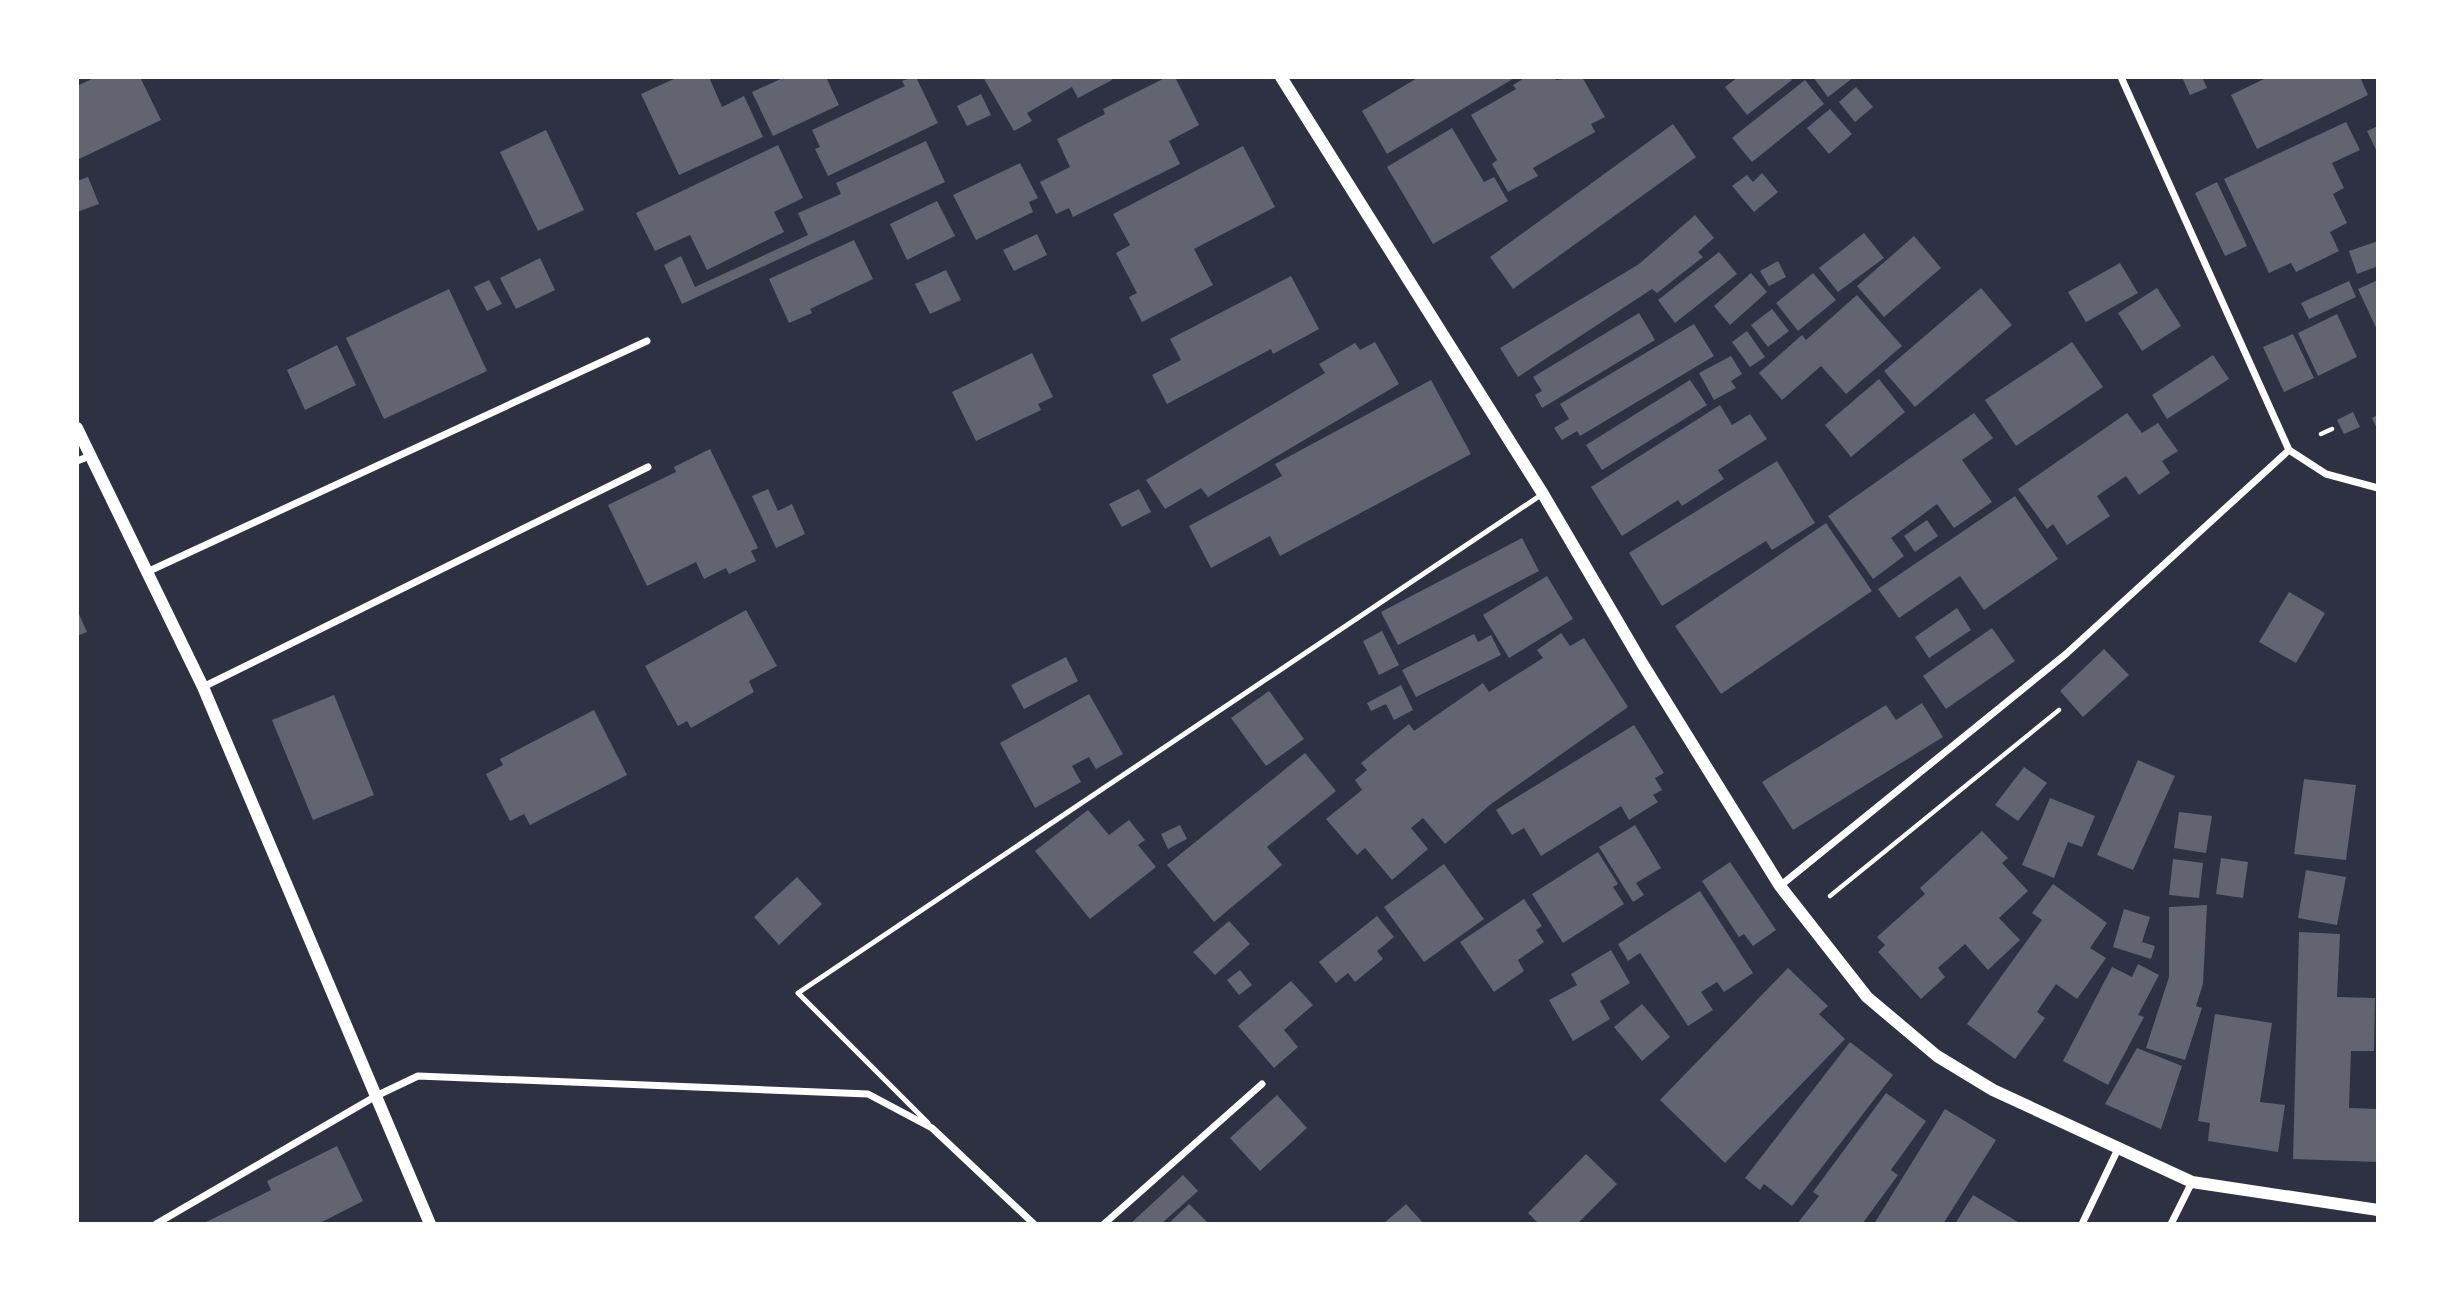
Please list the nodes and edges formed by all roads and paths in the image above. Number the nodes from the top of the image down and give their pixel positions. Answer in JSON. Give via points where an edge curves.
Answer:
{"nodes":[{"id":1,"x":1281,"y":77,"type":"edge"},
{"id":2,"x":2121,"y":77,"type":"edge"},
{"id":3,"x":647,"y":341,"type":"dead end"},
{"id":4,"x":77,"y":428,"type":"edge"},
{"id":5,"x":2289,"y":450,"type":"junction"},
{"id":6,"x":90,"y":456,"type":"junction"},
{"id":7,"x":77,"y":461,"type":"edge"},
{"id":8,"x":648,"y":467,"type":"dead end"},
{"id":9,"x":2378,"y":488,"type":"edge"},
{"id":10,"x":1543,"y":494,"type":"junction"},
{"id":11,"x":147,"y":572,"type":"junction"},
{"id":12,"x":202,"y":687,"type":"junction"},
{"id":13,"x":2059,"y":710,"type":"dead end"},
{"id":14,"x":1780,"y":886,"type":"junction"},
{"id":15,"x":1803,"y":919,"type":"junction"},
{"id":16,"x":1262,"y":1084,"type":"dead end"},
{"id":17,"x":376,"y":1096,"type":"junction"},
{"id":18,"x":932,"y":1128,"type":"junction"},
{"id":19,"x":2118,"y":1149,"type":"junction"},
{"id":20,"x":2192,"y":1182,"type":"junction"},
{"id":21,"x":2378,"y":1210,"type":"edge"},
{"id":22,"x":156,"y":1224,"type":"edge"},
{"id":23,"x":430,"y":1224,"type":"edge"},
{"id":24,"x":1034,"y":1224,"type":"edge"},
{"id":25,"x":1104,"y":1224,"type":"edge"},
{"id":26,"x":2082,"y":1224,"type":"edge"},
{"id":27,"x":2171,"y":1224,"type":"edge"}],
"edges":[{"from":1,"to":10,"type":"street"},
{"from":2,"to":5,"type":"street"},
{"from":3,"to":11,"type":"street"},
{"from":4,"to":6,"type":"street"},
{"from":5,"to":9,"type":"street","via":[[2326,474]]},
{"from":5,"to":14,"type":"street","via":[[2066,654]]},
{"from":6,"to":7,"type":"street"},
{"from":6,"to":11,"type":"street"},
{"from":8,"to":12,"type":"street"},
{"from":10,"to":14,"type":"street"},
{"from":10,"to":18,"type":"lane","via":[[798,993]]},
{"from":11,"to":12,"type":"street"},
{"from":12,"to":17,"type":"street"},
{"from":13,"to":15,"type":"path"},
{"from":14,"to":15,"type":"street"},
{"from":15,"to":19,"type":"street","via":[[1867,997],[1937,1056],[1993,1090]]},
{"from":16,"to":25,"type":"street"},
{"from":17,"to":18,"type":"street","via":[[418,1076],[868,1094]]},
{"from":17,"to":22,"type":"street"},
{"from":17,"to":23,"type":"street"},
{"from":18,"to":24,"type":"street"},
{"from":19,"to":20,"type":"street"},
{"from":19,"to":26,"type":"street"},
{"from":20,"to":21,"type":"street"},
{"from":20,"to":27,"type":"street"}]}
